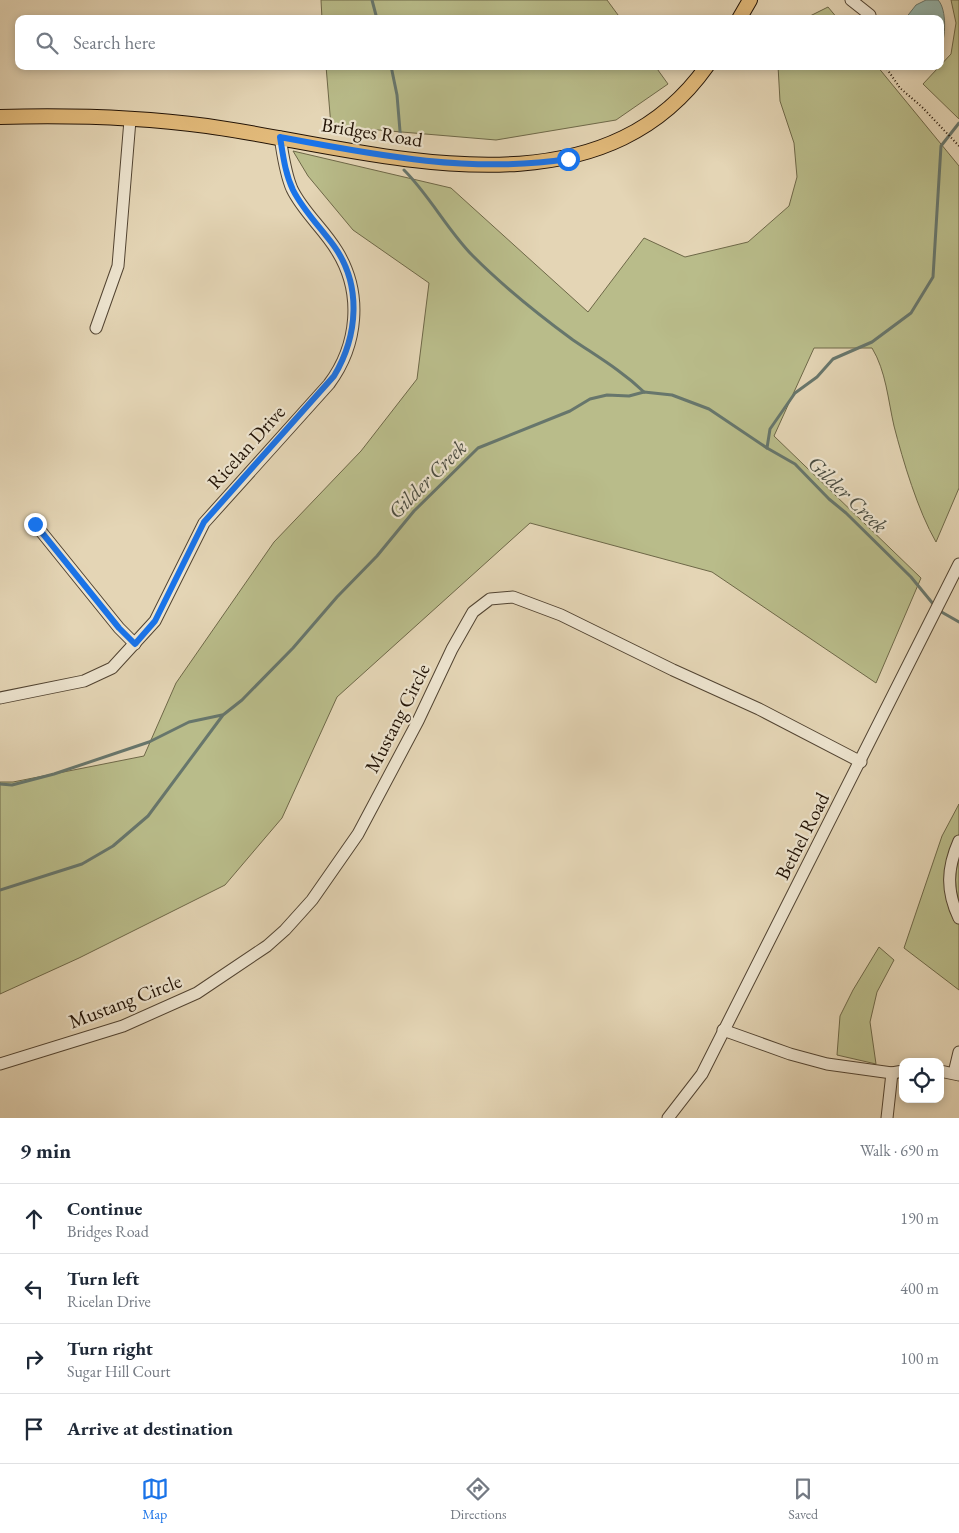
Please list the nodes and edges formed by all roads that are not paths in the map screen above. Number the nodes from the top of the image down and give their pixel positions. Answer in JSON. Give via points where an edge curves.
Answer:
{"nodes":[{"id":1,"x":750,"y":0,"type":"edge"},
{"id":2,"x":851,"y":0,"type":"edge"},
{"id":3,"x":741,"y":15,"type":"edge"},
{"id":4,"x":870,"y":15,"type":"dead end"},
{"id":5,"x":704,"y":70,"type":"edge"},
{"id":6,"x":0,"y":117,"type":"edge"},
{"id":7,"x":130,"y":120,"type":"junction"},
{"id":8,"x":280,"y":137,"type":"junction"},
{"id":9,"x":96,"y":328,"type":"dead end"},
{"id":10,"x":35,"y":524,"type":"dead end"},
{"id":11,"x":959,"y":564,"type":"edge"},
{"id":12,"x":135,"y":644,"type":"junction"},
{"id":13,"x":0,"y":698,"type":"edge"},
{"id":14,"x":861,"y":762,"type":"junction"},
{"id":15,"x":959,"y":840,"type":"edge"},
{"id":16,"x":959,"y":918,"type":"edge"},
{"id":17,"x":723,"y":1030,"type":"junction"},
{"id":18,"x":959,"y":1052,"type":"edge"},
{"id":19,"x":0,"y":1064,"type":"edge"},
{"id":20,"x":898,"y":1072,"type":"edge"},
{"id":21,"x":956,"y":1074,"type":"edge"},
{"id":22,"x":668,"y":1118,"type":"edge"},
{"id":23,"x":887,"y":1118,"type":"edge"}],
"edges":[{"from":1,"to":3,"type":"main road"},
{"from":2,"to":4,"type":"street"},
{"from":5,"to":8,"type":"main road","name":"Bridges Road","via":[[674,104],[645,126],[608,146],[568,159],[516,164],[440,162]]},
{"from":6,"to":7,"type":"main road","name":"Bridges Road","via":[[48,115]]},
{"from":7,"to":8,"type":"main road","name":"Bridges Road"},
{"from":7,"to":9,"type":"street","via":[[118,266]]},
{"from":8,"to":12,"type":"street","name":"Ricelan Drive","via":[[292,188],[338,253],[349,276],[354,310],[349,344],[329,384],[204,522],[155,621]]},
{"from":10,"to":12,"type":"street"},
{"from":11,"to":14,"type":"street","name":"Bethel Road"},
{"from":12,"to":13,"type":"street","name":"Ricelan Drive","via":[[112,668],[90,679]]},
{"from":14,"to":17,"type":"street","name":"Bethel Road"},
{"from":14,"to":19,"type":"street","name":"Mustang Circle","via":[[759,709],[561,615],[512,597],[490,599],[473,612],[452,649],[358,834],[312,900],[285,930],[267,946],[197,993],[123,1026]]},
{"from":15,"to":16,"type":"street","via":[[950,860],[950,895]]},
{"from":17,"to":20,"type":"street","via":[[827,1064]]},
{"from":17,"to":22,"type":"street","name":"Bethel Road","via":[[702,1074]]},
{"from":18,"to":21,"type":"street"},
{"from":20,"to":23,"type":"street"}]}
